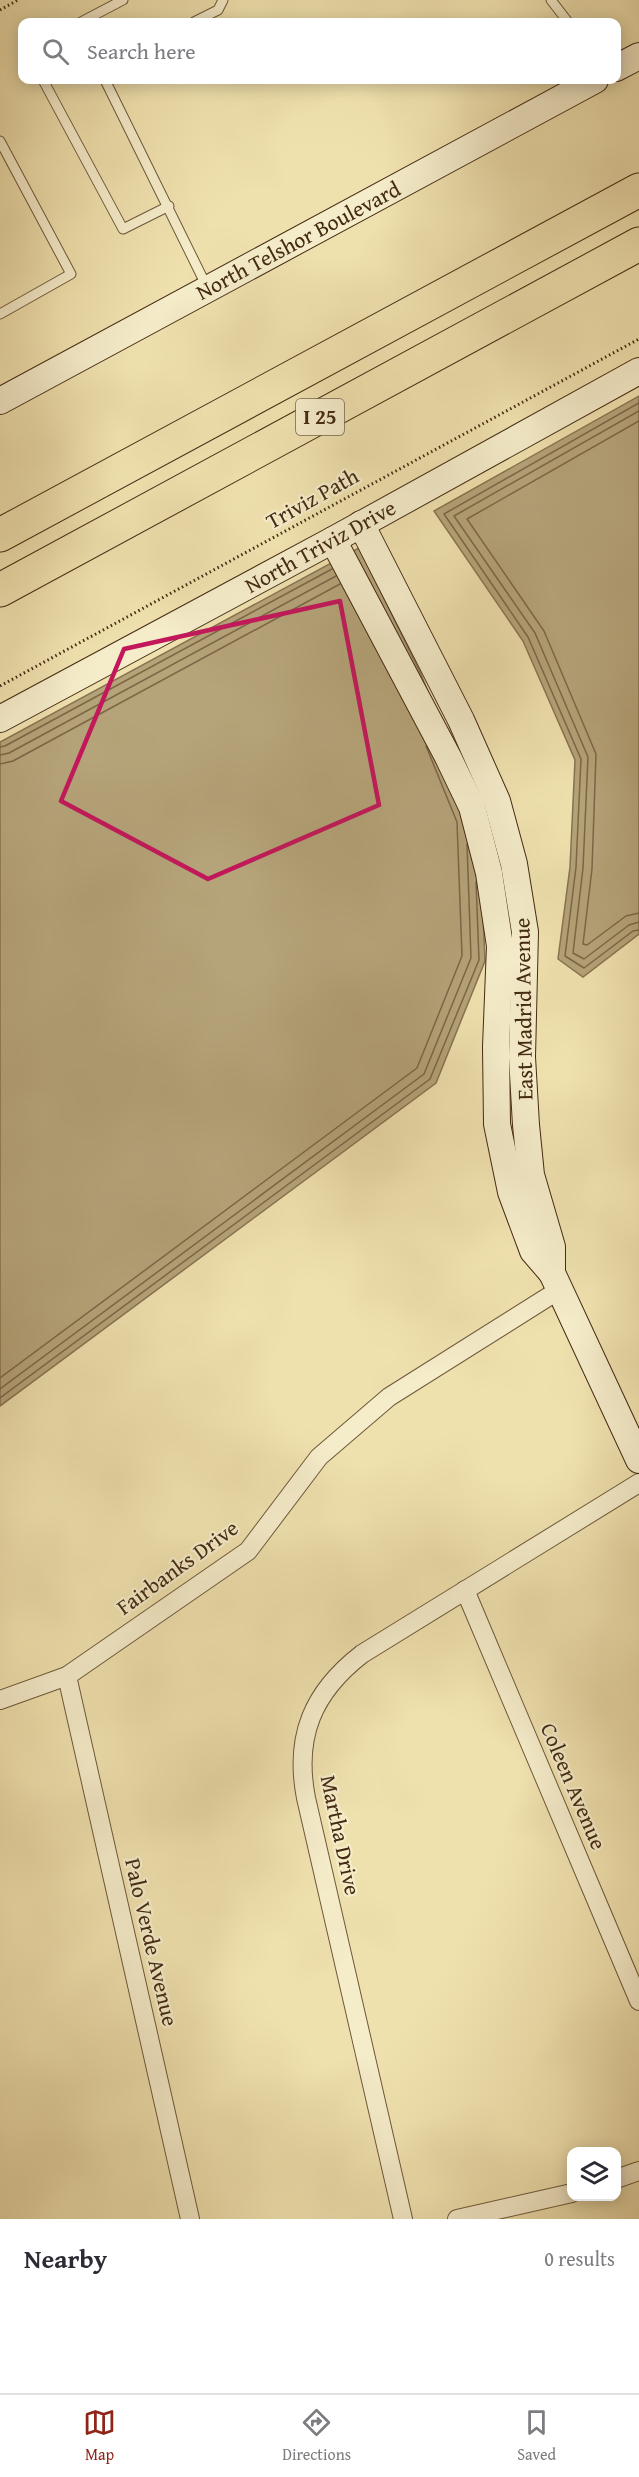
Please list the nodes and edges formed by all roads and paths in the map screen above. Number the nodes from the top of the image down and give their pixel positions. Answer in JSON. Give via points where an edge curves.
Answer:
{"nodes":[{"id":1,"x":18,"y":0,"type":"edge"},
{"id":2,"x":123,"y":0,"type":"edge"},
{"id":3,"x":223,"y":0,"type":"edge"},
{"id":4,"x":566,"y":0,"type":"edge"},
{"id":5,"x":553,"y":3,"type":"edge"},
{"id":6,"x":0,"y":10,"type":"edge"},
{"id":7,"x":89,"y":18,"type":"edge"},
{"id":8,"x":202,"y":18,"type":"edge"},
{"id":9,"x":565,"y":18,"type":"edge"},
{"id":10,"x":639,"y":56,"type":"edge"},
{"id":11,"x":621,"y":65,"type":"edge"},
{"id":12,"x":45,"y":84,"type":"edge"},
{"id":13,"x":107,"y":84,"type":"edge"},
{"id":14,"x":588,"y":84,"type":"edge"},
{"id":15,"x":0,"y":141,"type":"edge"},
{"id":16,"x":639,"y":190,"type":"edge"},
{"id":17,"x":169,"y":206,"type":"junction"},
{"id":18,"x":639,"y":244,"type":"edge"},
{"id":19,"x":208,"y":289,"type":"junction"},
{"id":20,"x":0,"y":314,"type":"edge"},
{"id":21,"x":639,"y":339,"type":"edge"},
{"id":22,"x":639,"y":371,"type":"edge"},
{"id":23,"x":0,"y":401,"type":"edge"},
{"id":24,"x":361,"y":524,"type":"junction"},
{"id":25,"x":0,"y":535,"type":"edge"},
{"id":26,"x":333,"y":540,"type":"junction"},
{"id":27,"x":0,"y":590,"type":"edge"},
{"id":28,"x":0,"y":686,"type":"edge"},
{"id":29,"x":0,"y":719,"type":"edge"},
{"id":30,"x":556,"y":1282,"type":"junction"},
{"id":31,"x":639,"y":1460,"type":"edge"},
{"id":32,"x":639,"y":1483,"type":"edge"},
{"id":33,"x":465,"y":1590,"type":"junction"},
{"id":34,"x":67,"y":1676,"type":"junction"},
{"id":35,"x":0,"y":1700,"type":"edge"},
{"id":36,"x":639,"y":2001,"type":"edge"},
{"id":37,"x":639,"y":2171,"type":"edge"},
{"id":38,"x":621,"y":2177,"type":"edge"},
{"id":39,"x":567,"y":2194,"type":"edge"},
{"id":40,"x":190,"y":2219,"type":"edge"},
{"id":41,"x":403,"y":2219,"type":"edge"},
{"id":42,"x":457,"y":2219,"type":"edge"}],
"edges":[{"from":1,"to":6,"type":"path"},
{"from":2,"to":7,"type":"lane"},
{"from":3,"to":8,"type":"lane","via":[[218,10]]},
{"from":4,"to":5,"type":"lane"},
{"from":5,"to":9,"type":"lane"},
{"from":10,"to":11,"type":"street"},
{"from":12,"to":17,"type":"lane","via":[[123,229]]},
{"from":13,"to":17,"type":"lane"},
{"from":14,"to":19,"type":"street","name":"North Telshor Boulevard"},
{"from":15,"to":20,"type":"lane","via":[[71,274]]},
{"from":16,"to":25,"type":"highway","number":"I 25"},
{"from":17,"to":19,"type":"lane"},
{"from":18,"to":27,"type":"highway","number":"I 25"},
{"from":19,"to":23,"type":"street","name":"North Telshor Boulevard"},
{"from":21,"to":28,"type":"path","name":"Triviz Path"},
{"from":22,"to":24,"type":"street","name":"North Triviz Drive"},
{"from":24,"to":26,"type":"street","name":"North Triviz Drive"},
{"from":24,"to":30,"type":"street","name":"East Madrid Avenue","via":[[461,720],[497,801],[514,864],[525,932],[522,1057],[531,1175],[552,1247]]},
{"from":26,"to":29,"type":"street","name":"North Triviz Drive"},
{"from":26,"to":30,"type":"street","name":"East Madrid Avenue","via":[[472,807],[489,873],[500,946],[497,1124],[511,1192],[533,1251]]},
{"from":30,"to":31,"type":"street","name":"East Madrid Avenue"},
{"from":30,"to":34,"type":"street","name":"Fairbanks Drive","via":[[389,1397],[319,1457],[248,1551]]},
{"from":32,"to":33,"type":"street","name":"Martha Drive"},
{"from":33,"to":36,"type":"street","name":"Coleen Avenue"},
{"from":33,"to":41,"type":"street","name":"Martha Drive","via":[[362,1654],[337,1675],[318,1701],[303,1742],[306,1798]]},
{"from":34,"to":35,"type":"street","name":"Fairbanks Drive"},
{"from":34,"to":40,"type":"street","name":"Palo Verde Avenue"},
{"from":37,"to":38,"type":"street"},
{"from":39,"to":42,"type":"street"}]}
